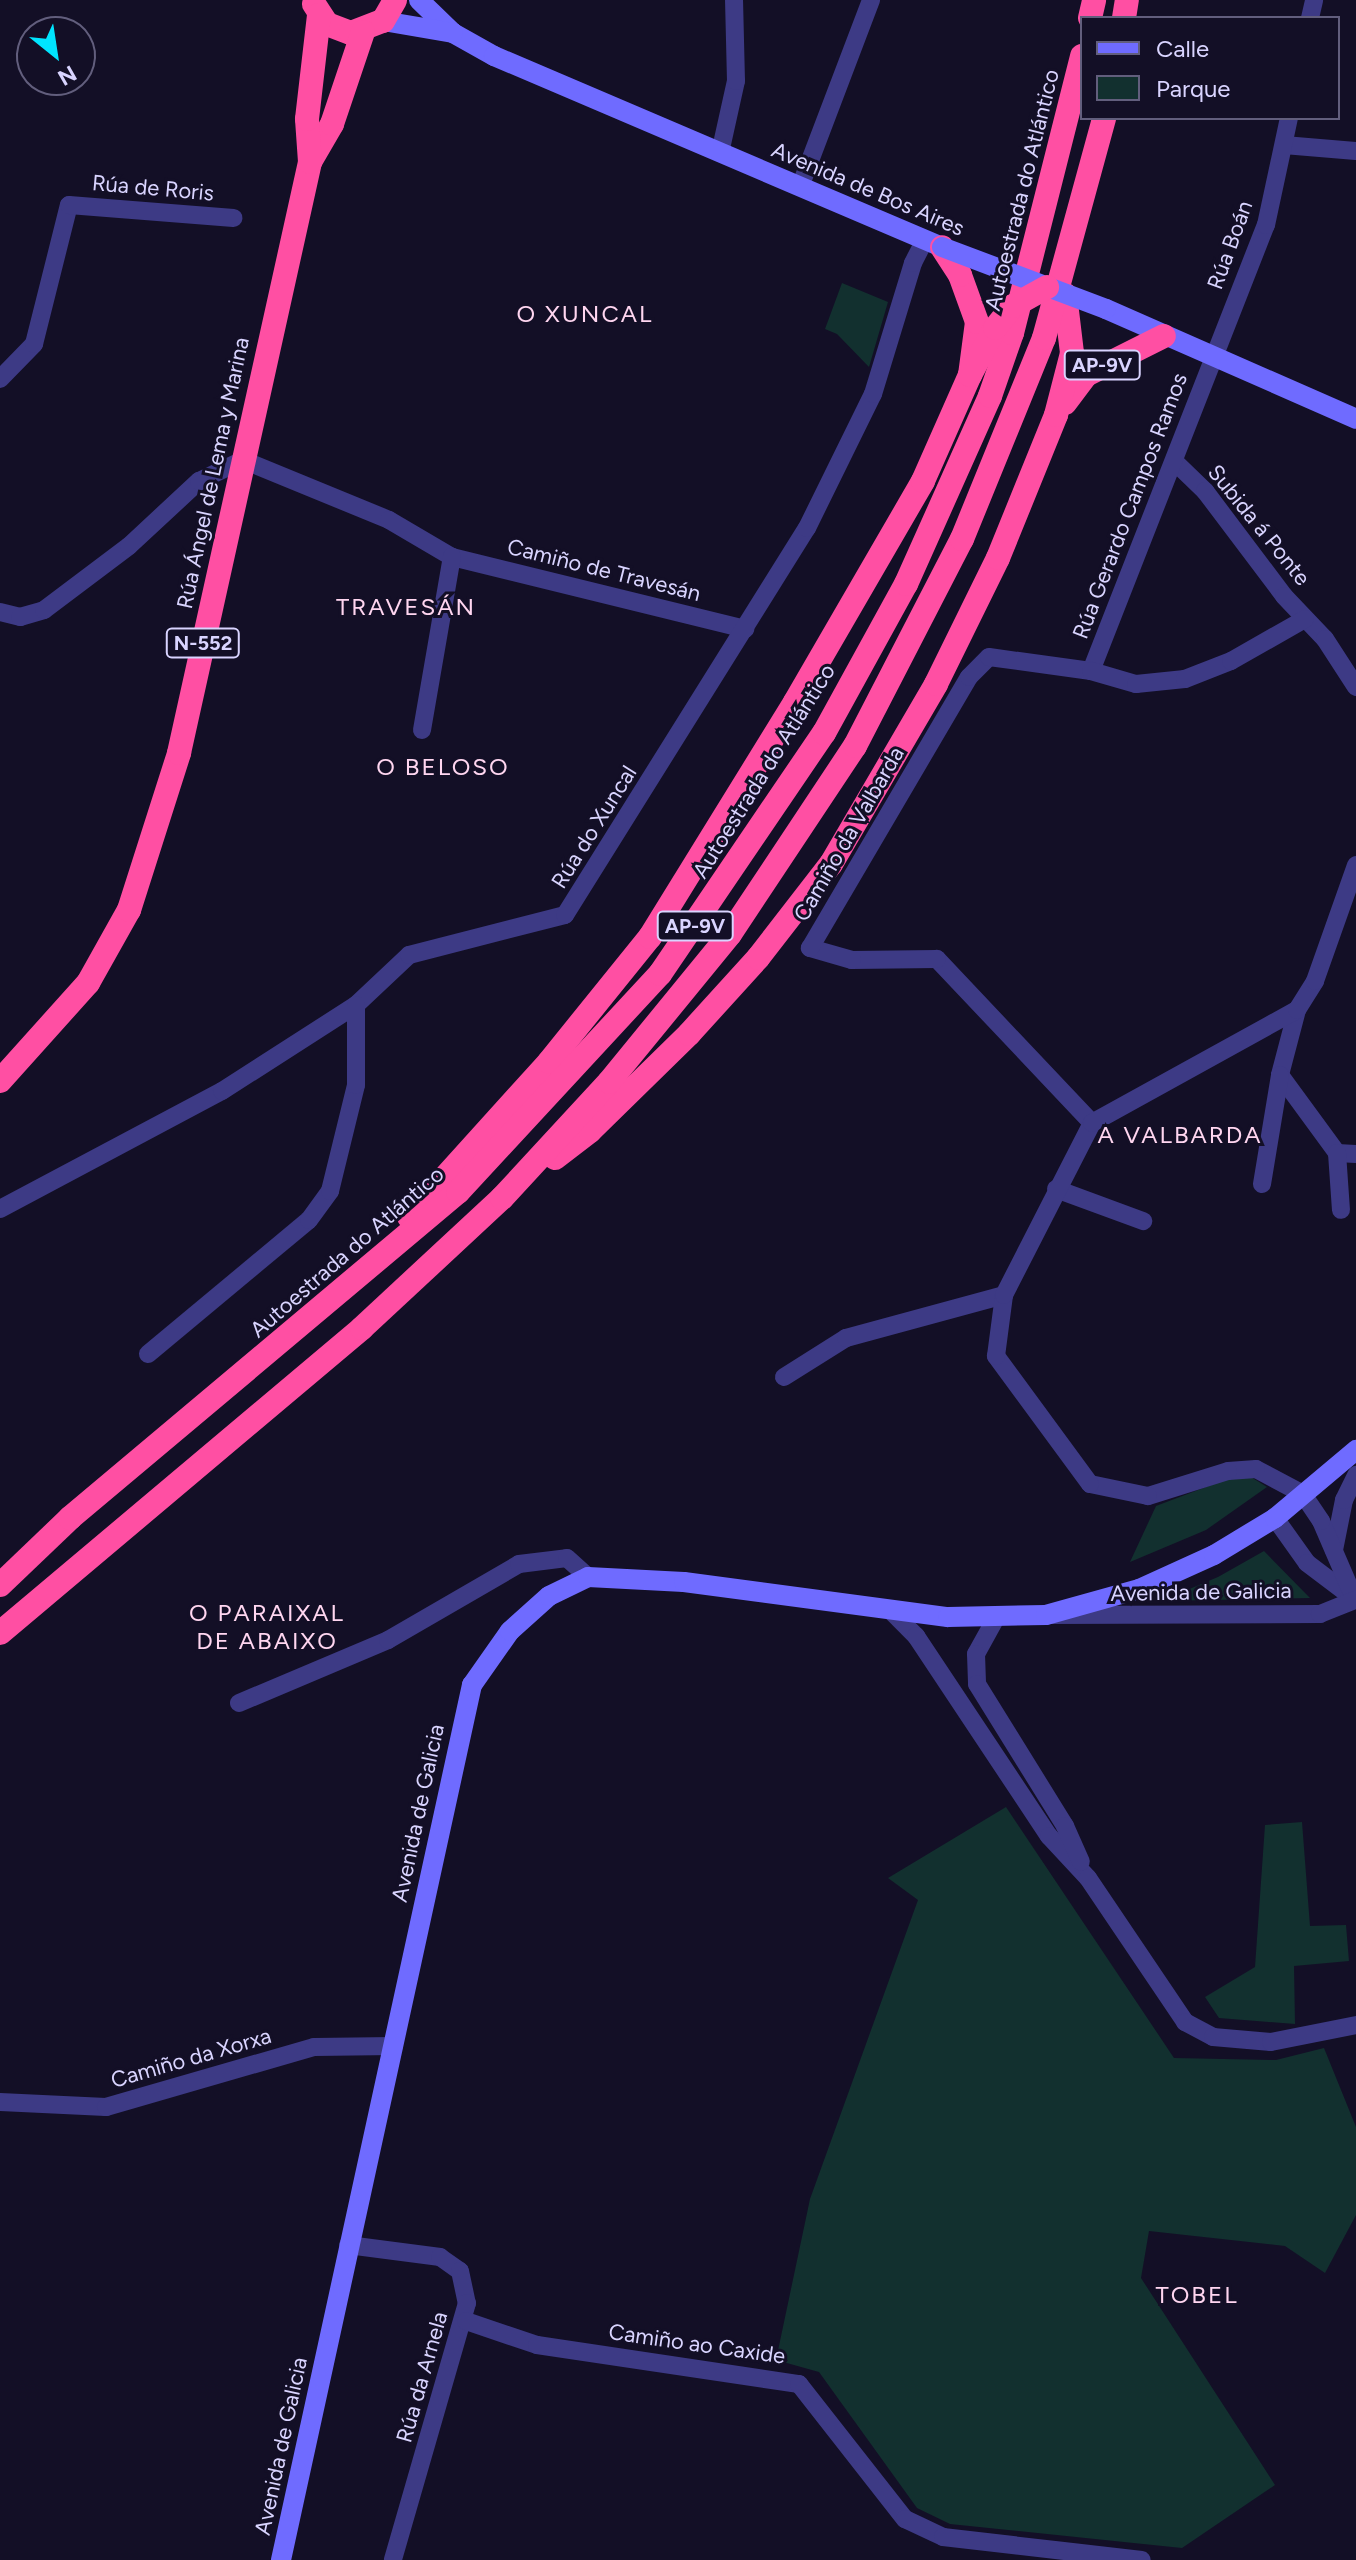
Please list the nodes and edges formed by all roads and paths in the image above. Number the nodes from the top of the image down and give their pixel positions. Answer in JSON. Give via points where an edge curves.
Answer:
{"nodes":[{"id":1,"x":419,"y":0,"type":"edge"},
{"id":2,"x":734,"y":0,"type":"edge"},
{"id":3,"x":871,"y":0,"type":"edge"},
{"id":4,"x":316,"y":8,"type":"edge"},
{"id":5,"x":380,"y":18,"type":"edge"},
{"id":6,"x":453,"y":33,"type":"junction"},
{"id":7,"x":1080,"y":66,"type":"edge"},
{"id":8,"x":1104,"y":120,"type":"edge"},
{"id":9,"x":1289,"y":120,"type":"edge"},
{"id":10,"x":1284,"y":145,"type":"junction"},
{"id":11,"x":1356,"y":151,"type":"edge"},
{"id":12,"x":720,"y":153,"type":"junction"},
{"id":13,"x":310,"y":162,"type":"junction"},
{"id":14,"x":800,"y":187,"type":"junction"},
{"id":15,"x":233,"y":218,"type":"dead end"},
{"id":16,"x":933,"y":244,"type":"junction"},
{"id":17,"x":1056,"y":290,"type":"junction"},
{"id":18,"x":1164,"y":336,"type":"junction"},
{"id":19,"x":1214,"y":358,"type":"junction"},
{"id":20,"x":970,"y":375,"type":"junction"},
{"id":21,"x":0,"y":379,"type":"edge"},
{"id":22,"x":1056,"y":415,"type":"junction"},
{"id":23,"x":1356,"y":419,"type":"edge"},
{"id":24,"x":243,"y":460,"type":"junction"},
{"id":25,"x":1175,"y":462,"type":"junction"},
{"id":26,"x":452,"y":557,"type":"junction"},
{"id":27,"x":0,"y":612,"type":"edge"},
{"id":28,"x":1305,"y":619,"type":"junction"},
{"id":29,"x":740,"y":637,"type":"junction"},
{"id":30,"x":1091,"y":671,"type":"junction"},
{"id":31,"x":1356,"y":687,"type":"edge"},
{"id":32,"x":422,"y":730,"type":"dead end"},
{"id":33,"x":1356,"y":865,"type":"edge"},
{"id":34,"x":356,"y":1005,"type":"junction"},
{"id":35,"x":1297,"y":1010,"type":"junction"},
{"id":36,"x":1280,"y":1075,"type":"junction"},
{"id":37,"x":0,"y":1081,"type":"edge"},
{"id":38,"x":1092,"y":1123,"type":"junction"},
{"id":39,"x":1347,"y":1154,"type":"edge"},
{"id":40,"x":1262,"y":1184,"type":"dead end"},
{"id":41,"x":1056,"y":1189,"type":"junction"},
{"id":42,"x":502,"y":1198,"type":"junction"},
{"id":43,"x":0,"y":1209,"type":"edge"},
{"id":44,"x":1341,"y":1210,"type":"dead end"},
{"id":45,"x":1143,"y":1221,"type":"dead end"},
{"id":46,"x":1004,"y":1295,"type":"junction"},
{"id":47,"x":337,"y":1296,"type":"junction"},
{"id":48,"x":148,"y":1354,"type":"dead end"},
{"id":49,"x":784,"y":1377,"type":"dead end"},
{"id":50,"x":1356,"y":1450,"type":"edge"},
{"id":51,"x":1356,"y":1475,"type":"edge"},
{"id":52,"x":1303,"y":1494,"type":"junction"},
{"id":53,"x":1275,"y":1518,"type":"junction"},
{"id":54,"x":1334,"y":1550,"type":"junction"},
{"id":55,"x":588,"y":1577,"type":"junction"},
{"id":56,"x":0,"y":1585,"type":"edge"},
{"id":57,"x":1356,"y":1600,"type":"edge"},
{"id":58,"x":893,"y":1613,"type":"junction"},
{"id":59,"x":1046,"y":1615,"type":"junction"},
{"id":60,"x":997,"y":1616,"type":"junction"},
{"id":61,"x":0,"y":1633,"type":"edge"},
{"id":62,"x":239,"y":1703,"type":"dead end"},
{"id":63,"x":1088,"y":1878,"type":"junction"},
{"id":64,"x":1356,"y":2025,"type":"edge"},
{"id":65,"x":394,"y":2046,"type":"junction"},
{"id":66,"x":0,"y":2102,"type":"edge"},
{"id":67,"x":348,"y":2245,"type":"junction"},
{"id":68,"x":466,"y":2321,"type":"junction"},
{"id":69,"x":281,"y":2560,"type":"edge"},
{"id":70,"x":393,"y":2560,"type":"edge"},
{"id":71,"x":1142,"y":2560,"type":"edge"}],
"edges":[{"from":1,"to":6,"type":"main road","name":"Avenida de Bos Aires"},
{"from":2,"to":12,"type":"street","via":[[736,81]]},
{"from":3,"to":14,"type":"street"},
{"from":4,"to":5,"type":"highway","via":[[338,31]]},
{"from":4,"to":13,"type":"highway","via":[[307,119]]},
{"from":5,"to":6,"type":"main road","name":"Avenida de Bos Aires"},
{"from":5,"to":13,"type":"highway","number":"N-552"},
{"from":6,"to":12,"type":"main road","name":"Avenida de Bos Aires","via":[[525,70]]},
{"from":7,"to":47,"type":"highway","name":"Autoestrada do Atlántico","number":"AP-9V","via":[[1060,161],[990,396],[906,584],[824,733],[660,974],[458,1192]]},
{"from":8,"to":42,"type":"highway","number":"AP-9V","via":[[1069,260],[1010,427],[956,552],[855,746],[730,934],[609,1082]]},
{"from":9,"to":10,"type":"street","name":"Rúa Boán"},
{"from":10,"to":11,"type":"street"},
{"from":10,"to":19,"type":"street","name":"Rúa Boán","via":[[1266,225]]},
{"from":12,"to":14,"type":"main road","name":"Avenida de Bos Aires"},
{"from":13,"to":24,"type":"highway","name":"Rúa Ángel de Lema y Marina","number":"N-552"},
{"from":14,"to":16,"type":"main road","name":"Avenida de Bos Aires"},
{"from":15,"to":21,"type":"street","name":"Rúa de Roris","via":[[69,205],[34,344]]},
{"from":16,"to":17,"type":"main road","name":"Avenida de Bos Aires","bridge":true},
{"from":16,"to":20,"type":"highway","number":"AP-9V","via":[[960,275],[977,322]]},
{"from":16,"to":29,"type":"street","name":"Rúa do Xuncal","via":[[913,263],[873,394],[807,528]]},
{"from":17,"to":18,"type":"main road","name":"Avenida de Bos Aires","bridge":true},
{"from":17,"to":20,"type":"highway","number":"AP-9V","bridge":true,"via":[[1013,306]]},
{"from":17,"to":22,"type":"highway","number":"AP-9V","via":[[1072,353]]},
{"from":18,"to":19,"type":"main road","name":"Avenida de Bos Aires"},
{"from":18,"to":22,"type":"highway","number":"AP-9V","via":[[1086,375]]},
{"from":19,"to":23,"type":"main road","name":"Avenida de Bos Aires"},
{"from":19,"to":25,"type":"street","name":"Rúa Gerardo Campos Ramos"},
{"from":20,"to":47,"type":"highway","number":"AP-9V","via":[[923,481],[650,937],[549,1062]]},
{"from":22,"to":42,"type":"highway","number":"AP-9V","via":[[998,558],[936,684],[831,864],[758,958],[689,1034],[590,1131]]},
{"from":24,"to":26,"type":"street","name":"Camiño de Travesán","via":[[389,520]]},
{"from":24,"to":27,"type":"street","via":[[199,481],[129,546],[44,610],[20,617]]},
{"from":24,"to":37,"type":"highway","name":"Rúa Ángel de Lema y Marina","number":"N-552","via":[[179,753],[129,910],[88,983]]},
{"from":25,"to":28,"type":"street","name":"Subida á Ponte","via":[[1205,491]]},
{"from":25,"to":30,"type":"street","name":"Rúa Gerardo Campos Ramos"},
{"from":26,"to":29,"type":"street","name":"Camiño de Travesán"},
{"from":26,"to":32,"type":"street"},
{"from":28,"to":30,"type":"street","name":"Subida á Ponte","via":[[1231,661],[1185,679],[1136,684]]},
{"from":28,"to":31,"type":"street","name":"Subida á Ponte"},
{"from":29,"to":34,"type":"street","name":"Rúa do Xuncal","via":[[565,915],[409,955]]},
{"from":30,"to":38,"type":"street","name":"Camiño da Valbarda","via":[[989,657],[969,677],[810,948],[852,960],[937,959]]},
{"from":33,"to":35,"type":"street","via":[[1315,981]]},
{"from":34,"to":43,"type":"street","name":"Rúa do Xuncal","via":[[222,1091]]},
{"from":34,"to":48,"type":"street","via":[[356,1085],[330,1191],[309,1220]]},
{"from":35,"to":36,"type":"street"},
{"from":35,"to":38,"type":"street"},
{"from":36,"to":39,"type":"street"},
{"from":36,"to":40,"type":"street"},
{"from":38,"to":41,"type":"street"},
{"from":39,"to":44,"type":"street"},
{"from":41,"to":45,"type":"street"},
{"from":41,"to":46,"type":"street"},
{"from":42,"to":61,"type":"highway","number":"AP-9V","via":[[362,1328]]},
{"from":46,"to":49,"type":"street","via":[[846,1338]]},
{"from":46,"to":52,"type":"street","via":[[996,1356],[1090,1484],[1148,1496],[1228,1471],[1256,1469]]},
{"from":47,"to":56,"type":"highway","name":"Autoestrada do Atlántico","number":"AP-9V","via":[[70,1518]]},
{"from":50,"to":52,"type":"main road","name":"Avenida de Galicia"},
{"from":51,"to":54,"type":"street","via":[[1344,1500]]},
{"from":52,"to":53,"type":"main road","name":"Avenida de Galicia"},
{"from":52,"to":54,"type":"street"},
{"from":53,"to":57,"type":"street","name":"Avenida de Galicia","via":[[1307,1563]]},
{"from":53,"to":59,"type":"main road","name":"Avenida de Galicia","via":[[1214,1555],[1139,1589]]},
{"from":54,"to":57,"type":"street"},
{"from":55,"to":58,"type":"main road","name":"Avenida de Galicia","via":[[684,1582]]},
{"from":55,"to":62,"type":"street","via":[[567,1558],[519,1564],[388,1640]]},
{"from":55,"to":65,"type":"main road","name":"Avenida de Galicia","via":[[549,1596],[510,1631],[472,1685]]},
{"from":57,"to":59,"type":"street","name":"Avenida de Galicia","via":[[1320,1614],[1080,1619]]},
{"from":58,"to":60,"type":"main road","name":"Avenida de Galicia"},
{"from":58,"to":63,"type":"street","via":[[916,1636],[1049,1836]]},
{"from":59,"to":60,"type":"main road","name":"Avenida de Galicia"},
{"from":60,"to":63,"type":"street","via":[[976,1654],[977,1684],[1065,1826]]},
{"from":63,"to":64,"type":"street","via":[[1185,2022],[1213,2037],[1271,2042]]},
{"from":65,"to":66,"type":"street","name":"Camiño da Xorxa","via":[[314,2047],[106,2107]]},
{"from":65,"to":67,"type":"main road","name":"Avenida de Galicia"},
{"from":67,"to":68,"type":"street","name":"Rúa da Arnela","via":[[440,2257],[460,2271]]},
{"from":67,"to":69,"type":"main road","name":"Avenida de Galicia"},
{"from":68,"to":70,"type":"street","name":"Rúa da Arnela"},
{"from":68,"to":71,"type":"street","name":"Camiño ao Caxide","via":[[537,2345],[799,2384],[905,2519],[943,2537]]}]}
